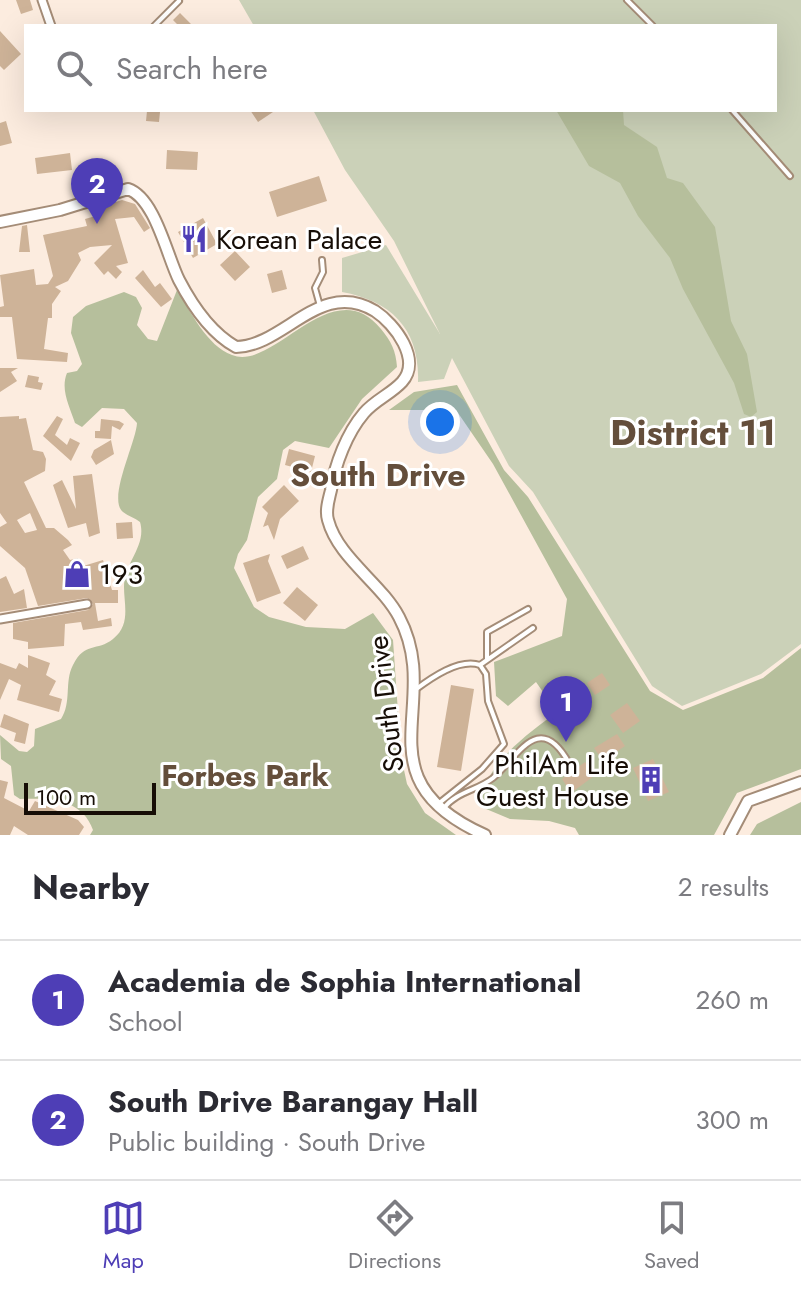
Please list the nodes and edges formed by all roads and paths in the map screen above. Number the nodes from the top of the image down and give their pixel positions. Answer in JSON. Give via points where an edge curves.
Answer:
{"nodes":[{"id":1,"x":42,"y":0,"type":"edge"},
{"id":2,"x":627,"y":0,"type":"edge"},
{"id":3,"x":179,"y":1,"type":"edge"},
{"id":4,"x":50,"y":24,"type":"edge"},
{"id":5,"x":156,"y":24,"type":"edge"},
{"id":6,"x":651,"y":24,"type":"edge"},
{"id":7,"x":734,"y":112,"type":"edge"},
{"id":8,"x":790,"y":176,"type":"dead end"},
{"id":9,"x":0,"y":222,"type":"edge"},
{"id":10,"x":322,"y":260,"type":"dead end"},
{"id":11,"x":320,"y":306,"type":"junction"},
{"id":12,"x":87,"y":604,"type":"dead end"},
{"id":13,"x":528,"y":609,"type":"dead end"},
{"id":14,"x":0,"y":619,"type":"edge"},
{"id":15,"x":533,"y":628,"type":"dead end"},
{"id":16,"x":487,"y":659,"type":"junction"},
{"id":17,"x":480,"y":665,"type":"junction"},
{"id":18,"x":411,"y":693,"type":"junction"},
{"id":19,"x":569,"y":763,"type":"dead end"},
{"id":20,"x":801,"y":782,"type":"edge"},
{"id":21,"x":439,"y":808,"type":"junction"},
{"id":22,"x":485,"y":835,"type":"edge"},
{"id":23,"x":730,"y":835,"type":"edge"}],
"edges":[{"from":1,"to":4,"type":"street"},
{"from":2,"to":6,"type":"lane"},
{"from":3,"to":5,"type":"lane"},
{"from":7,"to":8,"type":"lane"},
{"from":9,"to":11,"type":"main road","name":"South Drive","via":[[128,189],[144,200],[179,279],[224,341],[244,347]]},
{"from":10,"to":11,"type":"lane","via":[[315,288]]},
{"from":11,"to":18,"type":"main road","name":"South Drive","via":[[353,303],[376,312],[402,341],[409,362],[406,376],[364,413],[351,435],[334,469],[327,511],[340,543],[399,616],[409,654]]},
{"from":12,"to":14,"type":"street"},
{"from":13,"to":16,"type":"lane","via":[[487,632]]},
{"from":15,"to":16,"type":"lane"},
{"from":16,"to":17,"type":"lane"},
{"from":17,"to":18,"type":"lane","via":[[451,668]]},
{"from":17,"to":21,"type":"lane","via":[[504,744]]},
{"from":18,"to":21,"type":"main road","name":"South Drive","via":[[412,761],[420,783]]},
{"from":19,"to":21,"type":"lane","via":[[543,738],[530,740],[494,777]]},
{"from":20,"to":23,"type":"main road","via":[[748,801]]},
{"from":21,"to":22,"type":"main road","name":"South Drive"}]}
